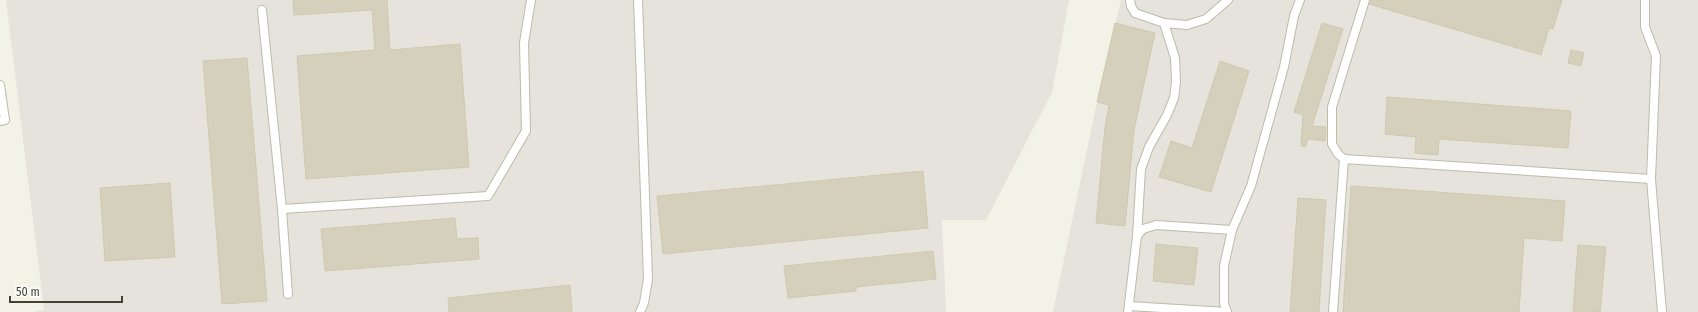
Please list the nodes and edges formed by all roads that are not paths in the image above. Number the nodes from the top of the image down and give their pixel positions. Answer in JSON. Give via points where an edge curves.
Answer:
{"nodes":[{"id":1,"x":531,"y":0,"type":"edge"},
{"id":2,"x":638,"y":0,"type":"edge"},
{"id":3,"x":1130,"y":0,"type":"edge"},
{"id":4,"x":1228,"y":0,"type":"edge"},
{"id":5,"x":1300,"y":0,"type":"edge"},
{"id":6,"x":1365,"y":0,"type":"edge"},
{"id":7,"x":1645,"y":0,"type":"edge"},
{"id":8,"x":262,"y":10,"type":"dead end"},
{"id":9,"x":1164,"y":23,"type":"junction"},
{"id":10,"x":0,"y":85,"type":"edge"},
{"id":11,"x":0,"y":121,"type":"edge"},
{"id":12,"x":1344,"y":159,"type":"junction"},
{"id":13,"x":1651,"y":179,"type":"junction"},
{"id":14,"x":282,"y":209,"type":"junction"},
{"id":15,"x":1232,"y":230,"type":"junction"},
{"id":16,"x":1137,"y":236,"type":"junction"},
{"id":17,"x":288,"y":294,"type":"dead end"},
{"id":18,"x":1129,"y":309,"type":"edge"},
{"id":19,"x":640,"y":312,"type":"edge"},
{"id":20,"x":1227,"y":312,"type":"edge"},
{"id":21,"x":1333,"y":312,"type":"edge"},
{"id":22,"x":1662,"y":312,"type":"edge"}],
"edges":[{"from":1,"to":14,"type":"lane","via":[[524,43],[526,131],[488,196]]},
{"from":2,"to":19,"type":"lane","via":[[648,279]]},
{"from":3,"to":9,"type":"lane","via":[[1135,13]]},
{"from":4,"to":9,"type":"lane","via":[[1206,19],[1187,25]]},
{"from":5,"to":15,"type":"lane","via":[[1251,186]]},
{"from":6,"to":12,"type":"lane","via":[[1332,107],[1332,144]]},
{"from":7,"to":13,"type":"lane","via":[[1645,27],[1656,56]]},
{"from":8,"to":14,"type":"lane"},
{"from":9,"to":16,"type":"lane","via":[[1175,58],[1174,98],[1149,147],[1141,169]]},
{"from":10,"to":11,"type":"lane","via":[[5,120]]},
{"from":12,"to":13,"type":"lane"},
{"from":12,"to":21,"type":"lane"},
{"from":13,"to":22,"type":"lane"},
{"from":14,"to":17,"type":"lane"},
{"from":15,"to":16,"type":"lane","via":[[1156,225],[1143,229]]},
{"from":15,"to":20,"type":"lane","via":[[1224,266],[1224,303]]},
{"from":16,"to":18,"type":"lane"},
{"from":18,"to":20,"type":"lane"}]}
